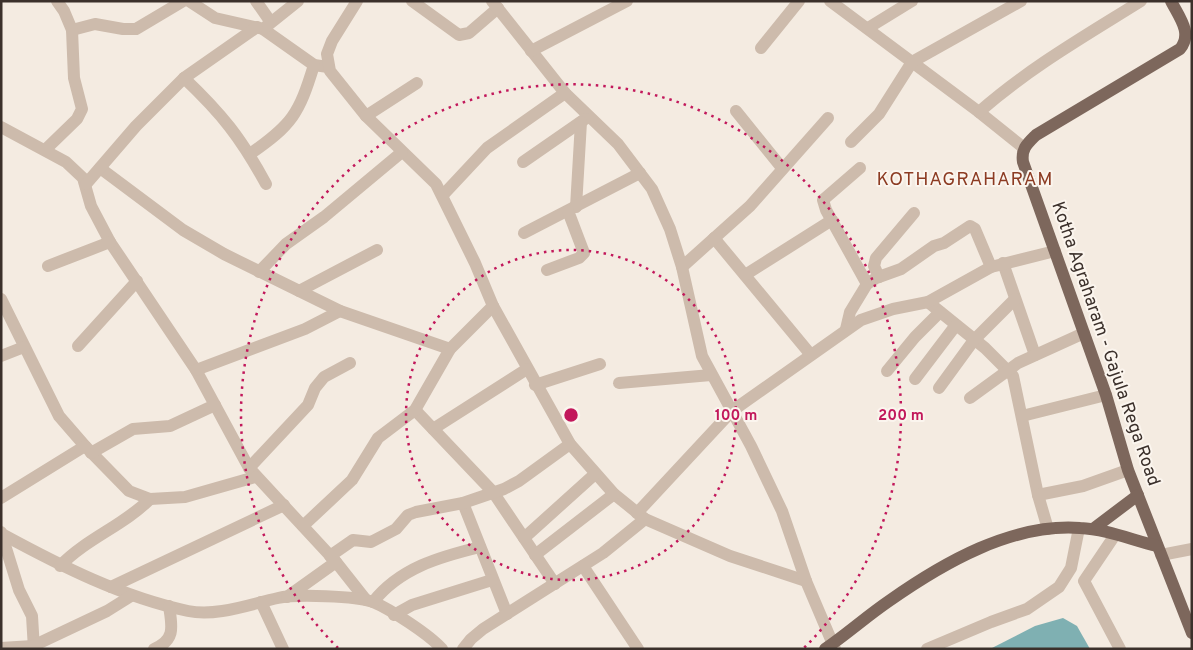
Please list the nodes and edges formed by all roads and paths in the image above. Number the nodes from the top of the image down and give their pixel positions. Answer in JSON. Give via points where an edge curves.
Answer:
{"nodes":[{"id":1,"x":57,"y":1,"type":"edge"},
{"id":2,"x":183,"y":1,"type":"edge"},
{"id":3,"x":189,"y":1,"type":"edge"},
{"id":4,"x":256,"y":1,"type":"edge"},
{"id":5,"x":298,"y":1,"type":"edge"},
{"id":6,"x":358,"y":1,"type":"edge"},
{"id":7,"x":412,"y":1,"type":"edge"},
{"id":8,"x":627,"y":1,"type":"edge"},
{"id":9,"x":799,"y":1,"type":"edge"},
{"id":10,"x":830,"y":1,"type":"edge"},
{"id":11,"x":912,"y":1,"type":"edge"},
{"id":12,"x":1021,"y":1,"type":"edge"},
{"id":13,"x":1141,"y":1,"type":"edge"},
{"id":14,"x":1171,"y":1,"type":"edge"},
{"id":15,"x":495,"y":5,"type":"edge"},
{"id":16,"x":263,"y":26,"type":"junction"},
{"id":17,"x":868,"y":28,"type":"junction"},
{"id":18,"x":72,"y":30,"type":"junction"},
{"id":19,"x":1189,"y":37,"type":"edge"},
{"id":20,"x":761,"y":48,"type":"dead end"},
{"id":21,"x":531,"y":51,"type":"junction"},
{"id":22,"x":912,"y":62,"type":"junction"},
{"id":23,"x":314,"y":66,"type":"junction"},
{"id":24,"x":328,"y":67,"type":"junction"},
{"id":25,"x":184,"y":78,"type":"junction"},
{"id":26,"x":417,"y":83,"type":"dead end"},
{"id":27,"x":565,"y":93,"type":"junction"},
{"id":28,"x":736,"y":110,"type":"dead end"},
{"id":29,"x":979,"y":112,"type":"junction"},
{"id":30,"x":366,"y":116,"type":"junction"},
{"id":31,"x":828,"y":118,"type":"dead end"},
{"id":32,"x":585,"y":119,"type":"junction"},
{"id":33,"x":1,"y":127,"type":"edge"},
{"id":34,"x":851,"y":142,"type":"dead end"},
{"id":35,"x":1024,"y":148,"type":"junction"},
{"id":36,"x":45,"y":150,"type":"junction"},
{"id":37,"x":402,"y":152,"type":"junction"},
{"id":38,"x":250,"y":154,"type":"junction"},
{"id":39,"x":522,"y":162,"type":"dead end"},
{"id":40,"x":100,"y":168,"type":"junction"},
{"id":41,"x":782,"y":168,"type":"junction"},
{"id":42,"x":860,"y":168,"type":"dead end"},
{"id":43,"x":640,"y":173,"type":"junction"},
{"id":44,"x":86,"y":184,"type":"junction"},
{"id":45,"x":266,"y":184,"type":"dead end"},
{"id":46,"x":443,"y":195,"type":"junction"},
{"id":47,"x":572,"y":209,"type":"junction"},
{"id":48,"x":914,"y":213,"type":"dead end"},
{"id":49,"x":832,"y":220,"type":"junction"},
{"id":50,"x":524,"y":234,"type":"dead end"},
{"id":51,"x":714,"y":238,"type":"junction"},
{"id":52,"x":110,"y":242,"type":"junction"},
{"id":53,"x":377,"y":250,"type":"dead end"},
{"id":54,"x":1055,"y":250,"type":"junction"},
{"id":55,"x":1004,"y":263,"type":"junction"},
{"id":56,"x":48,"y":266,"type":"dead end"},
{"id":57,"x":682,"y":267,"type":"junction"},
{"id":58,"x":991,"y":267,"type":"junction"},
{"id":59,"x":547,"y":270,"type":"dead end"},
{"id":60,"x":259,"y":272,"type":"junction"},
{"id":61,"x":745,"y":275,"type":"junction"},
{"id":62,"x":879,"y":277,"type":"junction"},
{"id":63,"x":137,"y":281,"type":"junction"},
{"id":64,"x":867,"y":284,"type":"junction"},
{"id":65,"x":299,"y":291,"type":"junction"},
{"id":66,"x":1015,"y":298,"type":"junction"},
{"id":67,"x":1,"y":299,"type":"edge"},
{"id":68,"x":928,"y":302,"type":"junction"},
{"id":69,"x":493,"y":306,"type":"junction"},
{"id":70,"x":340,"y":311,"type":"junction"},
{"id":71,"x":940,"y":312,"type":"junction"},
{"id":72,"x":956,"y":325,"type":"junction"},
{"id":73,"x":846,"y":329,"type":"junction"},
{"id":74,"x":1084,"y":333,"type":"junction"},
{"id":75,"x":974,"y":340,"type":"junction"},
{"id":76,"x":78,"y":346,"type":"dead end"},
{"id":77,"x":24,"y":348,"type":"junction"},
{"id":78,"x":450,"y":349,"type":"junction"},
{"id":79,"x":811,"y":355,"type":"junction"},
{"id":80,"x":1034,"y":355,"type":"junction"},
{"id":81,"x":1,"y":356,"type":"edge"},
{"id":82,"x":350,"y":363,"type":"dead end"},
{"id":83,"x":600,"y":364,"type":"dead end"},
{"id":84,"x":527,"y":369,"type":"junction"},
{"id":85,"x":1008,"y":369,"type":"junction"},
{"id":86,"x":196,"y":370,"type":"junction"},
{"id":87,"x":887,"y":371,"type":"dead end"},
{"id":88,"x":711,"y":375,"type":"junction"},
{"id":89,"x":915,"y":379,"type":"dead end"},
{"id":90,"x":619,"y":383,"type":"dead end"},
{"id":91,"x":535,"y":385,"type":"junction"},
{"id":92,"x":939,"y":388,"type":"dead end"},
{"id":93,"x":1106,"y":395,"type":"junction"},
{"id":94,"x":970,"y":398,"type":"dead end"},
{"id":95,"x":215,"y":406,"type":"junction"},
{"id":96,"x":415,"y":410,"type":"junction"},
{"id":97,"x":732,"y":411,"type":"junction"},
{"id":98,"x":1022,"y":416,"type":"junction"},
{"id":99,"x":433,"y":429,"type":"junction"},
{"id":100,"x":570,"y":444,"type":"junction"},
{"id":101,"x":88,"y":450,"type":"junction"},
{"id":102,"x":1128,"y":470,"type":"junction"},
{"id":103,"x":252,"y":473,"type":"junction"},
{"id":104,"x":595,"y":474,"type":"junction"},
{"id":105,"x":493,"y":492,"type":"junction"},
{"id":106,"x":614,"y":494,"type":"junction"},
{"id":107,"x":1038,"y":495,"type":"junction"},
{"id":108,"x":1138,"y":495,"type":"junction"},
{"id":109,"x":1,"y":498,"type":"edge"},
{"id":110,"x":150,"y":499,"type":"junction"},
{"id":111,"x":463,"y":503,"type":"junction"},
{"id":112,"x":284,"y":505,"type":"junction"},
{"id":113,"x":641,"y":516,"type":"junction"},
{"id":114,"x":303,"y":526,"type":"junction"},
{"id":115,"x":1079,"y":528,"type":"junction"},
{"id":116,"x":1048,"y":529,"type":"junction"},
{"id":117,"x":1093,"y":529,"type":"junction"},
{"id":118,"x":2,"y":533,"type":"edge"},
{"id":119,"x":1114,"y":535,"type":"junction"},
{"id":120,"x":524,"y":538,"type":"junction"},
{"id":121,"x":480,"y":548,"type":"junction"},
{"id":122,"x":1192,"y":549,"type":"edge"},
{"id":123,"x":1160,"y":551,"type":"junction"},
{"id":124,"x":536,"y":555,"type":"junction"},
{"id":125,"x":333,"y":559,"type":"junction"},
{"id":126,"x":60,"y":566,"type":"junction"},
{"id":127,"x":583,"y":566,"type":"junction"},
{"id":128,"x":492,"y":580,"type":"junction"},
{"id":129,"x":806,"y":581,"type":"junction"},
{"id":130,"x":555,"y":584,"type":"junction"},
{"id":131,"x":111,"y":587,"type":"junction"},
{"id":132,"x":131,"y":596,"type":"junction"},
{"id":133,"x":287,"y":596,"type":"junction"},
{"id":134,"x":370,"y":601,"type":"junction"},
{"id":135,"x":261,"y":602,"type":"junction"},
{"id":136,"x":169,"y":606,"type":"junction"},
{"id":137,"x":394,"y":614,"type":"junction"},
{"id":138,"x":507,"y":614,"type":"junction"},
{"id":139,"x":1192,"y":633,"type":"edge"},
{"id":140,"x":34,"y":647,"type":"edge"},
{"id":141,"x":831,"y":647,"type":"edge"},
{"id":142,"x":1,"y":648,"type":"edge"},
{"id":143,"x":154,"y":649,"type":"edge"},
{"id":144,"x":283,"y":649,"type":"edge"},
{"id":145,"x":442,"y":649,"type":"edge"},
{"id":146,"x":463,"y":649,"type":"edge"},
{"id":147,"x":638,"y":649,"type":"edge"},
{"id":148,"x":927,"y":649,"type":"edge"},
{"id":149,"x":1120,"y":649,"type":"edge"}],
"edges":[{"from":1,"to":18,"type":"street"},
{"from":2,"to":18,"type":"street","via":[[136,29],[95,24]]},
{"from":3,"to":16,"type":"street","via":[[215,18]]},
{"from":4,"to":16,"type":"street"},
{"from":5,"to":16,"type":"street"},
{"from":6,"to":24,"type":"street","via":[[332,41],[327,54]]},
{"from":7,"to":15,"type":"street","via":[[459,35],[469,33]]},
{"from":8,"to":21,"type":"street"},
{"from":9,"to":20,"type":"street"},
{"from":10,"to":17,"type":"street"},
{"from":11,"to":17,"type":"street"},
{"from":12,"to":22,"type":"street"},
{"from":13,"to":29,"type":"street","via":[[1008,86]]},
{"from":14,"to":19,"type":"main road"},
{"from":15,"to":21,"type":"street"},
{"from":16,"to":23,"type":"street"},
{"from":16,"to":25,"type":"street"},
{"from":17,"to":22,"type":"street"},
{"from":18,"to":36,"type":"street","via":[[74,78],[81,105],[80,115]]},
{"from":19,"to":35,"type":"main road","via":[[1172,56],[1036,135]]},
{"from":21,"to":27,"type":"street"},
{"from":22,"to":29,"type":"street"},
{"from":22,"to":34,"type":"street","via":[[884,107]]},
{"from":23,"to":24,"type":"street"},
{"from":23,"to":38,"type":"street","via":[[303,100],[291,122]]},
{"from":24,"to":30,"type":"street"},
{"from":25,"to":38,"type":"street","via":[[219,111]]},
{"from":25,"to":40,"type":"street","via":[[152,108]]},
{"from":26,"to":30,"type":"street"},
{"from":27,"to":32,"type":"street"},
{"from":27,"to":46,"type":"street","via":[[487,148]]},
{"from":28,"to":41,"type":"street"},
{"from":29,"to":35,"type":"street"},
{"from":30,"to":37,"type":"street"},
{"from":31,"to":41,"type":"street"},
{"from":32,"to":39,"type":"street"},
{"from":32,"to":43,"type":"street","via":[[618,144]]},
{"from":32,"to":47,"type":"street"},
{"from":33,"to":36,"type":"street"},
{"from":35,"to":54,"type":"main road","name":"Kotha Agraharam - Gajula Rega Road","via":[[1023,162]]},
{"from":36,"to":44,"type":"street","via":[[76,170]]},
{"from":37,"to":46,"type":"street","via":[[427,173]]},
{"from":37,"to":60,"type":"street","via":[[286,244]]},
{"from":38,"to":45,"type":"street"},
{"from":40,"to":44,"type":"street"},
{"from":40,"to":60,"type":"street","via":[[183,230]]},
{"from":41,"to":51,"type":"street","via":[[750,206]]},
{"from":42,"to":49,"type":"street","via":[[823,200]]},
{"from":43,"to":47,"type":"street"},
{"from":43,"to":57,"type":"street","via":[[661,209]]},
{"from":44,"to":52,"type":"street","via":[[91,206]]},
{"from":46,"to":69,"type":"street"},
{"from":47,"to":50,"type":"street"},
{"from":47,"to":59,"type":"street","via":[[584,253]]},
{"from":48,"to":62,"type":"street","via":[[876,258],[874,266]]},
{"from":49,"to":61,"type":"street"},
{"from":49,"to":64,"type":"street"},
{"from":51,"to":57,"type":"street"},
{"from":51,"to":61,"type":"street"},
{"from":52,"to":56,"type":"street"},
{"from":52,"to":63,"type":"street"},
{"from":53,"to":65,"type":"street"},
{"from":54,"to":55,"type":"street"},
{"from":54,"to":74,"type":"main road","name":"Kotha Agraharam - Gajula Rega Road"},
{"from":55,"to":58,"type":"street"},
{"from":55,"to":66,"type":"street"},
{"from":57,"to":88,"type":"street","via":[[696,338]]},
{"from":58,"to":62,"type":"street","via":[[975,229],[970,226],[901,269]]},
{"from":58,"to":68,"type":"street"},
{"from":60,"to":65,"type":"street"},
{"from":61,"to":79,"type":"street"},
{"from":62,"to":64,"type":"street"},
{"from":63,"to":76,"type":"street"},
{"from":63,"to":86,"type":"street"},
{"from":64,"to":73,"type":"street","via":[[850,312]]},
{"from":65,"to":70,"type":"street"},
{"from":66,"to":75,"type":"street"},
{"from":66,"to":80,"type":"street"},
{"from":67,"to":77,"type":"street"},
{"from":68,"to":71,"type":"street"},
{"from":68,"to":73,"type":"street","via":[[878,313]]},
{"from":69,"to":78,"type":"street"},
{"from":69,"to":84,"type":"street"},
{"from":70,"to":78,"type":"street"},
{"from":70,"to":86,"type":"street","via":[[305,329]]},
{"from":71,"to":72,"type":"street"},
{"from":71,"to":87,"type":"street"},
{"from":72,"to":75,"type":"street"},
{"from":72,"to":89,"type":"street"},
{"from":73,"to":79,"type":"street"},
{"from":74,"to":80,"type":"street"},
{"from":74,"to":93,"type":"main road","name":"Kotha Agraharam - Gajula Rega Road"},
{"from":75,"to":85,"type":"street"},
{"from":75,"to":92,"type":"street"},
{"from":77,"to":81,"type":"street"},
{"from":77,"to":101,"type":"street","via":[[59,416]]},
{"from":78,"to":96,"type":"street"},
{"from":79,"to":97,"type":"street"},
{"from":80,"to":85,"type":"street"},
{"from":82,"to":103,"type":"street","via":[[324,377],[308,405]]},
{"from":83,"to":91,"type":"street"},
{"from":84,"to":91,"type":"street"},
{"from":84,"to":99,"type":"street"},
{"from":85,"to":94,"type":"street"},
{"from":85,"to":98,"type":"street","via":[[1016,382]]},
{"from":86,"to":95,"type":"street"},
{"from":88,"to":90,"type":"street"},
{"from":88,"to":97,"type":"street"},
{"from":91,"to":100,"type":"street"},
{"from":93,"to":98,"type":"street"},
{"from":93,"to":102,"type":"main road","name":"Kotha Agraharam - Gajula Rega Road"},
{"from":95,"to":101,"type":"street","via":[[170,426],[133,429]]},
{"from":95,"to":103,"type":"street"},
{"from":96,"to":99,"type":"street"},
{"from":96,"to":114,"type":"street","via":[[378,438],[352,480]]},
{"from":97,"to":113,"type":"street"},
{"from":97,"to":129,"type":"street","via":[[782,511]]},
{"from":98,"to":107,"type":"street"},
{"from":99,"to":105,"type":"street"},
{"from":100,"to":104,"type":"street"},
{"from":100,"to":105,"type":"street","via":[[519,481]]},
{"from":101,"to":109,"type":"street"},
{"from":101,"to":110,"type":"street","via":[[130,491]]},
{"from":102,"to":107,"type":"street","via":[[1083,486]]},
{"from":102,"to":108,"type":"main road","name":"Kotha Agraharam - Gajula Rega Road"},
{"from":103,"to":110,"type":"street","via":[[185,497]]},
{"from":103,"to":112,"type":"street"},
{"from":104,"to":106,"type":"street"},
{"from":104,"to":120,"type":"street"},
{"from":105,"to":111,"type":"street"},
{"from":105,"to":120,"type":"street"},
{"from":106,"to":113,"type":"street"},
{"from":106,"to":124,"type":"street"},
{"from":107,"to":116,"type":"street"},
{"from":108,"to":117,"type":"main road"},
{"from":108,"to":123,"type":"main road","name":"Kotha Agraharam - Gajula Rega Road"},
{"from":110,"to":126,"type":"street","via":[[129,519],[82,545]]},
{"from":111,"to":121,"type":"street"},
{"from":111,"to":125,"type":"street","via":[[408,515],[396,529],[372,542],[353,540]]},
{"from":112,"to":114,"type":"street"},
{"from":112,"to":131,"type":"street"},
{"from":113,"to":127,"type":"street","via":[[603,554]]},
{"from":113,"to":129,"type":"street","via":[[720,552]]},
{"from":114,"to":125,"type":"street"},
{"from":115,"to":116,"type":"main road"},
{"from":115,"to":117,"type":"main road"},
{"from":115,"to":148,"type":"street","via":[[1071,568],[1059,587],[1027,610]]},
{"from":116,"to":141,"type":"main road","via":[[1012,537],[934,572],[889,600]]},
{"from":117,"to":119,"type":"main road"},
{"from":118,"to":126,"type":"street"},
{"from":118,"to":140,"type":"street","via":[[19,590],[32,616]]},
{"from":119,"to":123,"type":"main road"},
{"from":119,"to":149,"type":"street","via":[[1084,581]]},
{"from":120,"to":124,"type":"street"},
{"from":121,"to":128,"type":"street"},
{"from":121,"to":134,"type":"street","via":[[437,558],[412,570]]},
{"from":122,"to":123,"type":"street"},
{"from":123,"to":139,"type":"main road","name":"Kotha Agraharam - Gajula Rega Road"},
{"from":124,"to":130,"type":"street"},
{"from":125,"to":133,"type":"street"},
{"from":125,"to":134,"type":"street"},
{"from":126,"to":131,"type":"street"},
{"from":127,"to":130,"type":"street"},
{"from":127,"to":147,"type":"street"},
{"from":128,"to":137,"type":"street","via":[[412,605]]},
{"from":128,"to":138,"type":"street"},
{"from":129,"to":141,"type":"street"},
{"from":130,"to":138,"type":"street"},
{"from":131,"to":132,"type":"street"},
{"from":132,"to":136,"type":"street"},
{"from":132,"to":140,"type":"street"},
{"from":133,"to":134,"type":"street"},
{"from":133,"to":135,"type":"street"},
{"from":134,"to":137,"type":"street"},
{"from":135,"to":136,"type":"street","via":[[215,611],[190,612]]},
{"from":135,"to":144,"type":"street"},
{"from":136,"to":143,"type":"street","via":[[170,636],[166,643]]},
{"from":137,"to":145,"type":"street"},
{"from":138,"to":146,"type":"street","via":[[471,639]]},
{"from":140,"to":142,"type":"street"}]}
